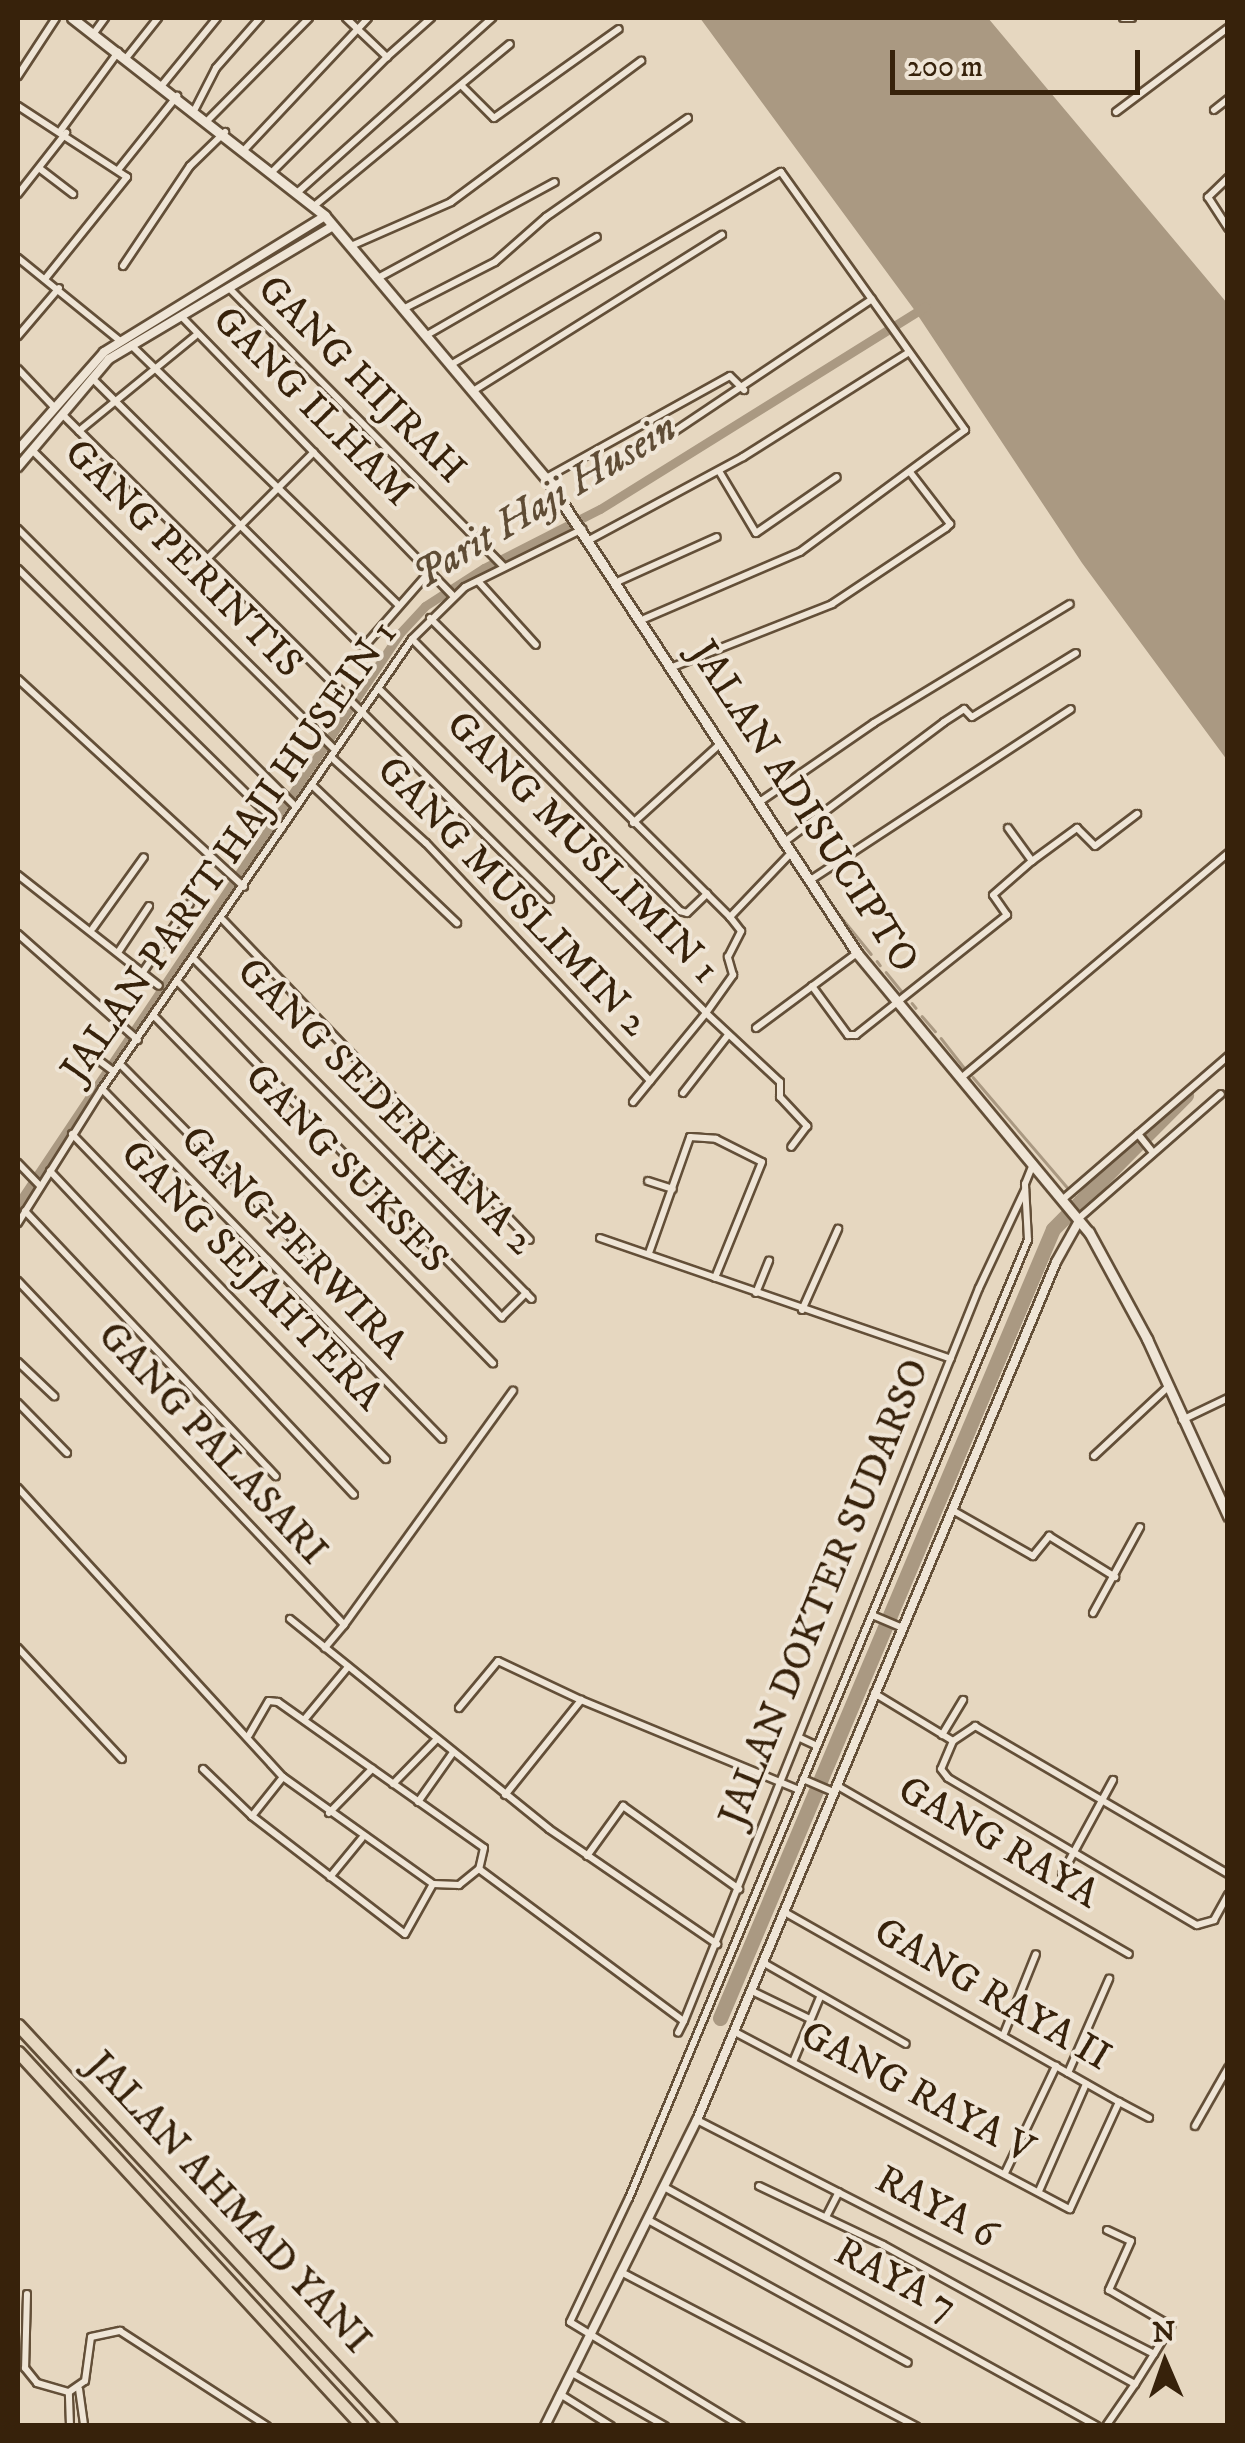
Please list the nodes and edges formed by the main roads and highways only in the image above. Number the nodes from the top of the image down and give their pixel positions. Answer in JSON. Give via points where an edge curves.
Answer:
{"nodes":[{"id":1,"x":72,"y":18,"type":"edge"},
{"id":2,"x":1228,"y":1516,"type":"edge"},
{"id":3,"x":18,"y":2024,"type":"edge"},
{"id":4,"x":18,"y":2052,"type":"edge"},
{"id":5,"x":356,"y":2423,"type":"edge"},
{"id":6,"x":390,"y":2426,"type":"edge"}],
"edges":[{"from":1,"to":2,"type":"main road","name":"JALAN ADISUCIPTO","via":[[196,108],[325,216],[546,478],[858,953],[1089,1232]]},
{"from":3,"to":6,"type":"highway","name":"JALAN AHMAD YANI"},
{"from":4,"to":5,"type":"highway","name":"JALAN AHMAD YANI"}]}
